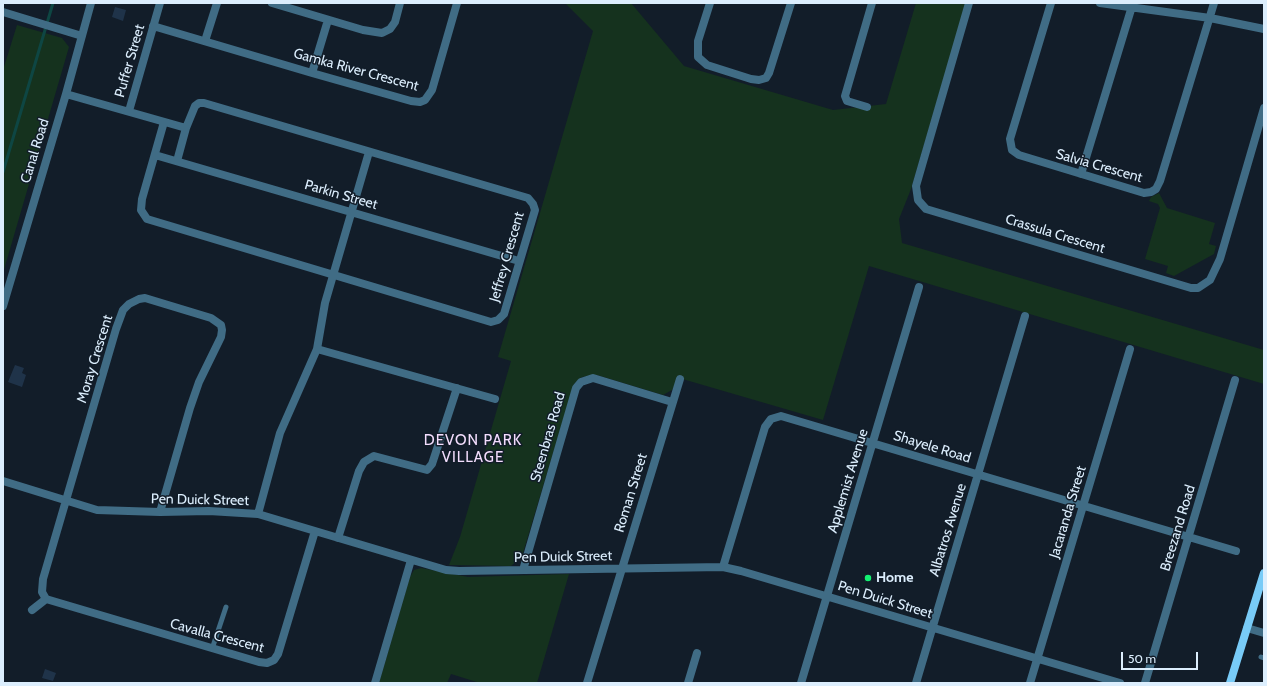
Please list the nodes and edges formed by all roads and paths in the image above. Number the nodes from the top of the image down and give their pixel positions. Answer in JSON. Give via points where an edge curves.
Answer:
{"nodes":[{"id":1,"x":91,"y":3,"type":"edge"},
{"id":2,"x":160,"y":3,"type":"edge"},
{"id":3,"x":217,"y":3,"type":"edge"},
{"id":4,"x":272,"y":3,"type":"edge"},
{"id":5,"x":400,"y":3,"type":"edge"},
{"id":6,"x":457,"y":3,"type":"edge"},
{"id":7,"x":710,"y":3,"type":"edge"},
{"id":8,"x":791,"y":3,"type":"edge"},
{"id":9,"x":872,"y":3,"type":"edge"},
{"id":10,"x":970,"y":3,"type":"edge"},
{"id":11,"x":1051,"y":3,"type":"edge"},
{"id":12,"x":1100,"y":3,"type":"edge"},
{"id":13,"x":1214,"y":3,"type":"edge"},
{"id":14,"x":1132,"y":5,"type":"edge"},
{"id":15,"x":3,"y":12,"type":"edge"},
{"id":16,"x":1210,"y":18,"type":"junction"},
{"id":17,"x":328,"y":20,"type":"junction"},
{"id":18,"x":153,"y":26,"type":"junction"},
{"id":19,"x":1264,"y":29,"type":"edge"},
{"id":20,"x":79,"y":35,"type":"junction"},
{"id":21,"x":205,"y":41,"type":"junction"},
{"id":22,"x":312,"y":73,"type":"junction"},
{"id":23,"x":66,"y":94,"type":"junction"},
{"id":24,"x":867,"y":107,"type":"dead end"},
{"id":25,"x":1264,"y":108,"type":"edge"},
{"id":26,"x":129,"y":111,"type":"junction"},
{"id":27,"x":164,"y":122,"type":"junction"},
{"id":28,"x":186,"y":128,"type":"junction"},
{"id":29,"x":369,"y":152,"type":"junction"},
{"id":30,"x":155,"y":155,"type":"junction"},
{"id":31,"x":177,"y":161,"type":"junction"},
{"id":32,"x":1082,"y":174,"type":"junction"},
{"id":33,"x":352,"y":212,"type":"junction"},
{"id":34,"x":519,"y":261,"type":"junction"},
{"id":35,"x":333,"y":275,"type":"junction"},
{"id":36,"x":919,"y":287,"type":"dead end"},
{"id":37,"x":3,"y":306,"type":"edge"},
{"id":38,"x":1025,"y":316,"type":"dead end"},
{"id":39,"x":317,"y":349,"type":"junction"},
{"id":40,"x":1130,"y":349,"type":"dead end"},
{"id":41,"x":680,"y":379,"type":"dead end"},
{"id":42,"x":1235,"y":380,"type":"dead end"},
{"id":43,"x":457,"y":388,"type":"junction"},
{"id":44,"x":495,"y":399,"type":"dead end"},
{"id":45,"x":672,"y":402,"type":"junction"},
{"id":46,"x":873,"y":443,"type":"junction"},
{"id":47,"x":978,"y":474,"type":"junction"},
{"id":48,"x":3,"y":481,"type":"edge"},
{"id":49,"x":66,"y":501,"type":"junction"},
{"id":50,"x":1083,"y":505,"type":"junction"},
{"id":51,"x":160,"y":512,"type":"junction"},
{"id":52,"x":258,"y":514,"type":"junction"},
{"id":53,"x":315,"y":531,"type":"junction"},
{"id":54,"x":1189,"y":537,"type":"junction"},
{"id":55,"x":338,"y":538,"type":"junction"},
{"id":56,"x":1236,"y":551,"type":"dead end"},
{"id":57,"x":411,"y":560,"type":"junction"},
{"id":58,"x":723,"y":568,"type":"junction"},
{"id":59,"x":622,"y":569,"type":"junction"},
{"id":60,"x":523,"y":570,"type":"junction"},
{"id":61,"x":1264,"y":573,"type":"edge"},
{"id":62,"x":827,"y":596,"type":"junction"},
{"id":63,"x":46,"y":599,"type":"junction"},
{"id":64,"x":226,"y":607,"type":"dead end"},
{"id":65,"x":32,"y":610,"type":"dead end"},
{"id":66,"x":932,"y":628,"type":"junction"},
{"id":67,"x":1247,"y":628,"type":"junction"},
{"id":68,"x":1264,"y":633,"type":"edge"},
{"id":69,"x":212,"y":648,"type":"junction"},
{"id":70,"x":697,"y":653,"type":"dead end"},
{"id":71,"x":1038,"y":659,"type":"junction"},
{"id":72,"x":375,"y":683,"type":"edge"},
{"id":73,"x":587,"y":683,"type":"edge"},
{"id":74,"x":688,"y":683,"type":"edge"},
{"id":75,"x":801,"y":683,"type":"edge"},
{"id":76,"x":916,"y":683,"type":"edge"},
{"id":77,"x":1030,"y":683,"type":"edge"},
{"id":78,"x":1120,"y":683,"type":"edge"},
{"id":79,"x":1145,"y":683,"type":"edge"},
{"id":80,"x":1230,"y":683,"type":"edge"}],
"edges":[{"from":1,"to":20,"type":"street","name":"Canal Road"},
{"from":2,"to":18,"type":"street","name":"Puffer Street"},
{"from":3,"to":21,"type":"street"},
{"from":4,"to":17,"type":"street"},
{"from":5,"to":17,"type":"street","via":[[395,22],[390,29],[382,33]]},
{"from":6,"to":22,"type":"street","name":"Gamka River Crescent","via":[[432,90],[425,100],[411,101]]},
{"from":7,"to":8,"type":"street","via":[[698,41],[698,57],[707,65],[759,80],[766,78],[769,73]]},
{"from":9,"to":24,"type":"street","via":[[845,96],[849,102]]},
{"from":10,"to":25,"type":"street","name":"Crassula Crescent","via":[[916,186],[918,200],[926,209],[1198,288],[1210,280],[1220,259]]},
{"from":11,"to":32,"type":"street","name":"Salvia Crescent","via":[[1010,144],[1019,156]]},
{"from":12,"to":14,"type":"street"},
{"from":13,"to":16,"type":"street"},
{"from":14,"to":16,"type":"street"},
{"from":14,"to":32,"type":"street"},
{"from":15,"to":20,"type":"street"},
{"from":16,"to":19,"type":"street"},
{"from":16,"to":32,"type":"street","name":"Salvia Crescent","via":[[1167,161],[1156,189],[1144,193]]},
{"from":17,"to":22,"type":"street"},
{"from":18,"to":21,"type":"street","name":"Gamka River Crescent"},
{"from":18,"to":26,"type":"street","name":"Puffer Street"},
{"from":20,"to":23,"type":"street","name":"Canal Road"},
{"from":21,"to":22,"type":"street","name":"Gamka River Crescent"},
{"from":23,"to":26,"type":"street","name":"Puffer Street"},
{"from":23,"to":37,"type":"street","name":"Canal Road"},
{"from":26,"to":27,"type":"street"},
{"from":27,"to":28,"type":"street"},
{"from":27,"to":30,"type":"street","name":"Jeffrey Crescent"},
{"from":28,"to":29,"type":"street","name":"Jeffrey Crescent","via":[[195,106],[204,103]]},
{"from":28,"to":31,"type":"street","name":"Jeffrey Crescent"},
{"from":29,"to":33,"type":"street"},
{"from":29,"to":34,"type":"street","name":"Jeffrey Crescent","via":[[528,198],[535,210]]},
{"from":30,"to":31,"type":"street","name":"Parkin Street"},
{"from":30,"to":35,"type":"street","name":"Jeffrey Crescent","via":[[141,204],[141,210],[147,219]]},
{"from":31,"to":33,"type":"street","name":"Parkin Street"},
{"from":33,"to":34,"type":"street","name":"Parkin Street"},
{"from":33,"to":35,"type":"street"},
{"from":34,"to":35,"type":"street","name":"Jeffrey Crescent","via":[[507,308],[502,317],[491,322]]},
{"from":35,"to":39,"type":"street"},
{"from":36,"to":46,"type":"street","name":"Applemist Avenue"},
{"from":38,"to":47,"type":"street","name":"Albatros Avenue"},
{"from":39,"to":43,"type":"street"},
{"from":39,"to":52,"type":"street","via":[[280,433]]},
{"from":40,"to":50,"type":"street","name":"Jacaranda Street"},
{"from":41,"to":45,"type":"street","name":"Roman Street"},
{"from":42,"to":54,"type":"street","name":"Breezand Road"},
{"from":43,"to":44,"type":"street"},
{"from":43,"to":55,"type":"street","via":[[432,464],[426,470],[380,457],[370,458],[364,462]]},
{"from":45,"to":59,"type":"street","name":"Roman Street"},
{"from":45,"to":60,"type":"street","name":"Steenbras Road","via":[[593,378],[581,382],[576,388]]},
{"from":46,"to":47,"type":"street","name":"Shayele Road"},
{"from":46,"to":58,"type":"street","name":"Shayele Road","via":[[781,416],[771,419],[765,428]]},
{"from":46,"to":62,"type":"street","name":"Applemist Avenue"},
{"from":47,"to":50,"type":"street","name":"Shayele Road"},
{"from":47,"to":66,"type":"street","name":"Albatros Avenue"},
{"from":48,"to":49,"type":"street","name":"Pen Duick Street"},
{"from":49,"to":51,"type":"street","name":"Pen Duick Street","via":[[97,510]]},
{"from":49,"to":51,"type":"street","name":"Moray Crescent","via":[[123,310],[134,301],[145,298],[211,318],[221,325],[222,330],[190,408]]},
{"from":49,"to":63,"type":"street","via":[[43,579],[42,592]]},
{"from":50,"to":54,"type":"street","name":"Shayele Road"},
{"from":50,"to":71,"type":"street","name":"Jacaranda Street"},
{"from":51,"to":52,"type":"street","name":"Pen Duick Street"},
{"from":52,"to":53,"type":"street","name":"Pen Duick Street"},
{"from":53,"to":55,"type":"street","name":"Pen Duick Street"},
{"from":53,"to":69,"type":"street","name":"Cavalla Crescent","via":[[276,657],[270,662],[263,663]]},
{"from":54,"to":56,"type":"street","name":"Shayele Road"},
{"from":54,"to":79,"type":"street","name":"Breezand Road"},
{"from":55,"to":57,"type":"street","name":"Pen Duick Street"},
{"from":57,"to":60,"type":"street","name":"Pen Duick Street","via":[[459,571]]},
{"from":57,"to":72,"type":"street"},
{"from":58,"to":59,"type":"street","name":"Pen Duick Street"},
{"from":58,"to":62,"type":"street","name":"Pen Duick Street"},
{"from":59,"to":60,"type":"street","name":"Pen Duick Street"},
{"from":59,"to":73,"type":"street","name":"Roman Street"},
{"from":61,"to":67,"type":"street"},
{"from":62,"to":66,"type":"street","name":"Pen Duick Street"},
{"from":62,"to":75,"type":"street","name":"Applemist Avenue"},
{"from":63,"to":65,"type":"street"},
{"from":63,"to":69,"type":"street","name":"Cavalla Crescent"},
{"from":64,"to":69,"type":"lane"},
{"from":66,"to":71,"type":"street","name":"Pen Duick Street"},
{"from":66,"to":76,"type":"street","name":"Albatros Avenue"},
{"from":67,"to":68,"type":"street"},
{"from":67,"to":80,"type":"street"},
{"from":70,"to":74,"type":"street"},
{"from":71,"to":77,"type":"street","name":"Jacaranda Street"},
{"from":71,"to":78,"type":"street","name":"Pen Duick Street"}]}
